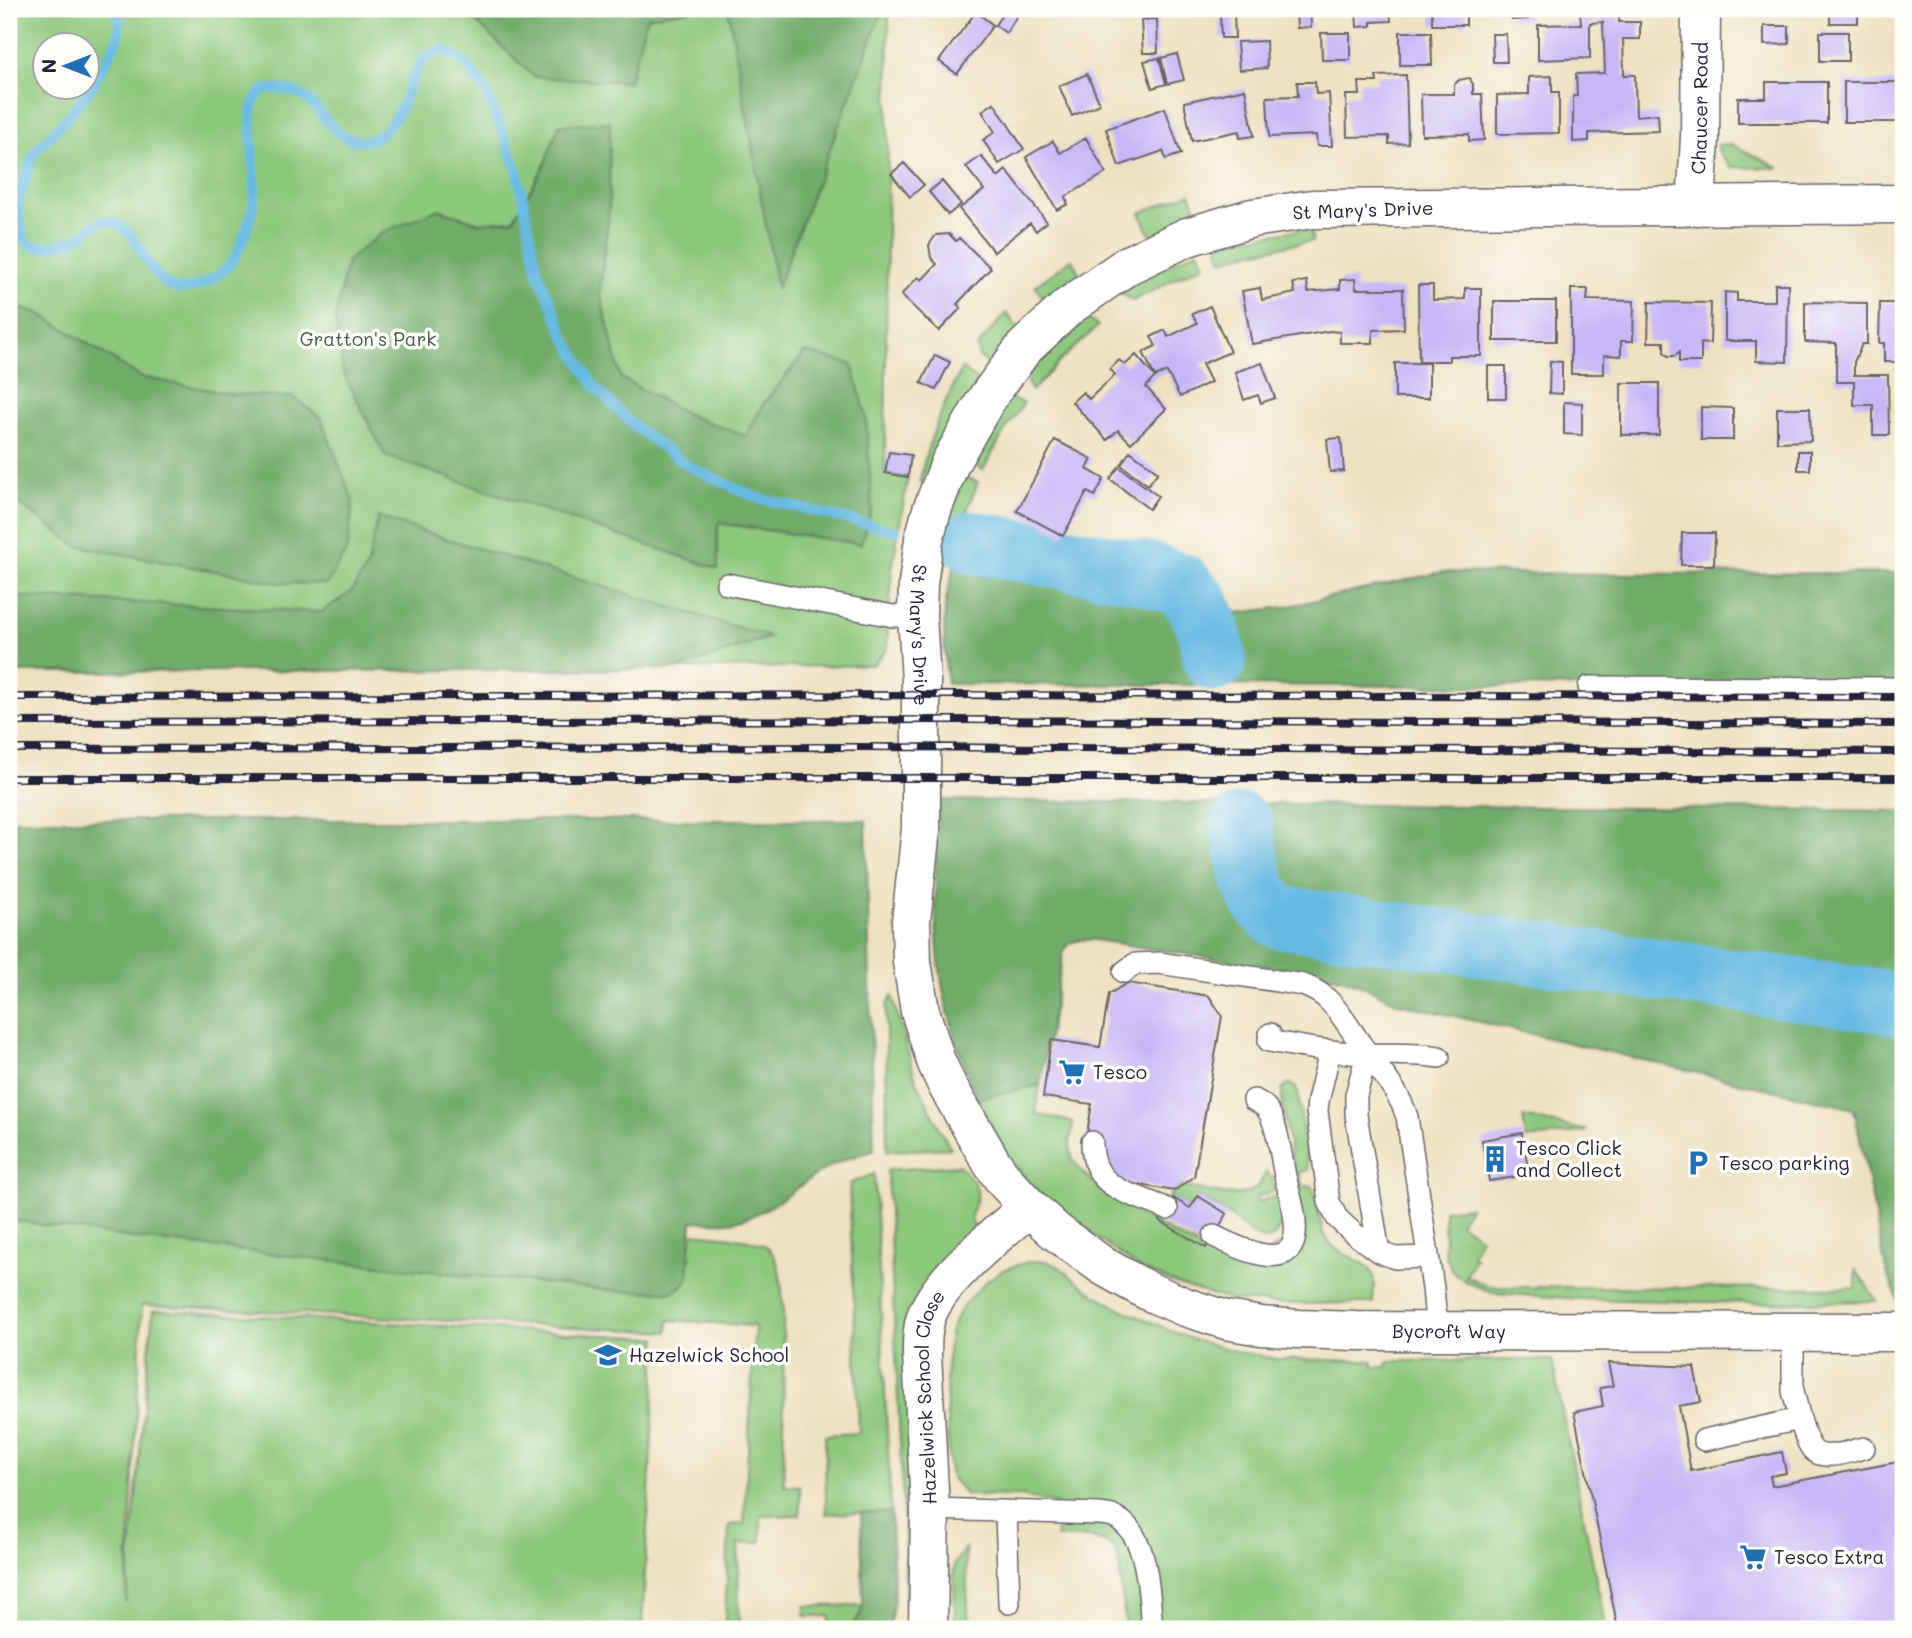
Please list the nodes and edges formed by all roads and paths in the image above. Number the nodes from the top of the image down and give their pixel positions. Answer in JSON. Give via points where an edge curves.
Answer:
{"nodes":[{"id":1,"x":1701,"y":9,"type":"edge"},
{"id":2,"x":1903,"y":204,"type":"edge"},
{"id":3,"x":1696,"y":206,"type":"junction"},
{"id":4,"x":727,"y":584,"type":"dead end"},
{"id":5,"x":917,"y":615,"type":"junction"},
{"id":6,"x":1589,"y":687,"type":"dead end"},
{"id":7,"x":1903,"y":688,"type":"edge"},
{"id":8,"x":1124,"y":972,"type":"dead end"},
{"id":9,"x":1270,"y":1034,"type":"dead end"},
{"id":10,"x":1330,"y":1051,"type":"junction"},
{"id":11,"x":1367,"y":1054,"type":"junction"},
{"id":12,"x":1439,"y":1057,"type":"dead end"},
{"id":13,"x":1254,"y":1100,"type":"dead end"},
{"id":14,"x":1092,"y":1142,"type":"dead end"},
{"id":15,"x":1029,"y":1207,"type":"junction"},
{"id":16,"x":1167,"y":1209,"type":"dead end"},
{"id":17,"x":1214,"y":1236,"type":"dead end"},
{"id":18,"x":1379,"y":1252,"type":"junction"},
{"id":19,"x":1427,"y":1257,"type":"junction"},
{"id":20,"x":1793,"y":1331,"type":"junction"},
{"id":21,"x":1437,"y":1332,"type":"junction"},
{"id":22,"x":1903,"y":1332,"type":"edge"},
{"id":23,"x":1800,"y":1419,"type":"junction"},
{"id":24,"x":1704,"y":1440,"type":"dead end"},
{"id":25,"x":1864,"y":1448,"type":"dead end"},
{"id":26,"x":930,"y":1509,"type":"junction"},
{"id":27,"x":1006,"y":1511,"type":"junction"},
{"id":28,"x":1009,"y":1603,"type":"dead end"},
{"id":29,"x":928,"y":1629,"type":"edge"},
{"id":30,"x":1152,"y":1629,"type":"edge"}],
"edges":[{"from":1,"to":3,"type":"street","name":"Chaucer Road"},
{"from":2,"to":3,"type":"street","name":"St Mary's Drive"},
{"from":3,"to":5,"type":"street","name":"St Mary's Drive","via":[[1313,209],[1252,218],[1187,237],[1128,265],[1068,306],[1024,348],[987,398],[950,463],[932,510],[920,565]]},
{"from":4,"to":5,"type":"lane","via":[[893,616]]},
{"from":5,"to":15,"type":"street","name":"St Mary's Drive","via":[[921,829],[911,941],[917,995],[947,1086],[998,1172]]},
{"from":6,"to":7,"type":"lane"},
{"from":8,"to":11,"type":"lane","via":[[1135,964],[1159,963],[1303,985],[1330,1002]]},
{"from":9,"to":10,"type":"lane","via":[[1269,1041]]},
{"from":10,"to":11,"type":"lane"},
{"from":10,"to":18,"type":"lane","via":[[1317,1111],[1329,1202],[1345,1226]]},
{"from":11,"to":12,"type":"lane"},
{"from":11,"to":18,"type":"lane","via":[[1356,1095],[1356,1115]]},
{"from":11,"to":19,"type":"lane","via":[[1397,1093],[1407,1118]]},
{"from":13,"to":17,"type":"lane","via":[[1267,1109],[1277,1138],[1295,1239],[1284,1252],[1268,1255],[1244,1251]]},
{"from":14,"to":16,"type":"lane","via":[[1096,1167],[1107,1182]]},
{"from":15,"to":21,"type":"street","name":"Bycroft Way","via":[[1103,1266],[1201,1313],[1299,1329]]},
{"from":15,"to":26,"type":"street","name":"Hazelwick School Close","via":[[944,1287],[925,1318],[922,1354]]},
{"from":18,"to":19,"type":"lane","via":[[1395,1258]]},
{"from":19,"to":21,"type":"lane"},
{"from":20,"to":21,"type":"street","name":"Bycroft Way"},
{"from":20,"to":22,"type":"street","name":"Bycroft Way"},
{"from":20,"to":23,"type":"lane","via":[[1793,1391]]},
{"from":23,"to":24,"type":"lane"},
{"from":23,"to":25,"type":"lane","via":[[1815,1453],[1831,1455]]},
{"from":26,"to":27,"type":"lane"},
{"from":26,"to":29,"type":"street","name":"Hazelwick School Close"},
{"from":27,"to":28,"type":"lane"},
{"from":27,"to":30,"type":"lane","via":[[1099,1514],[1119,1519],[1132,1533],[1143,1557]]}]}
